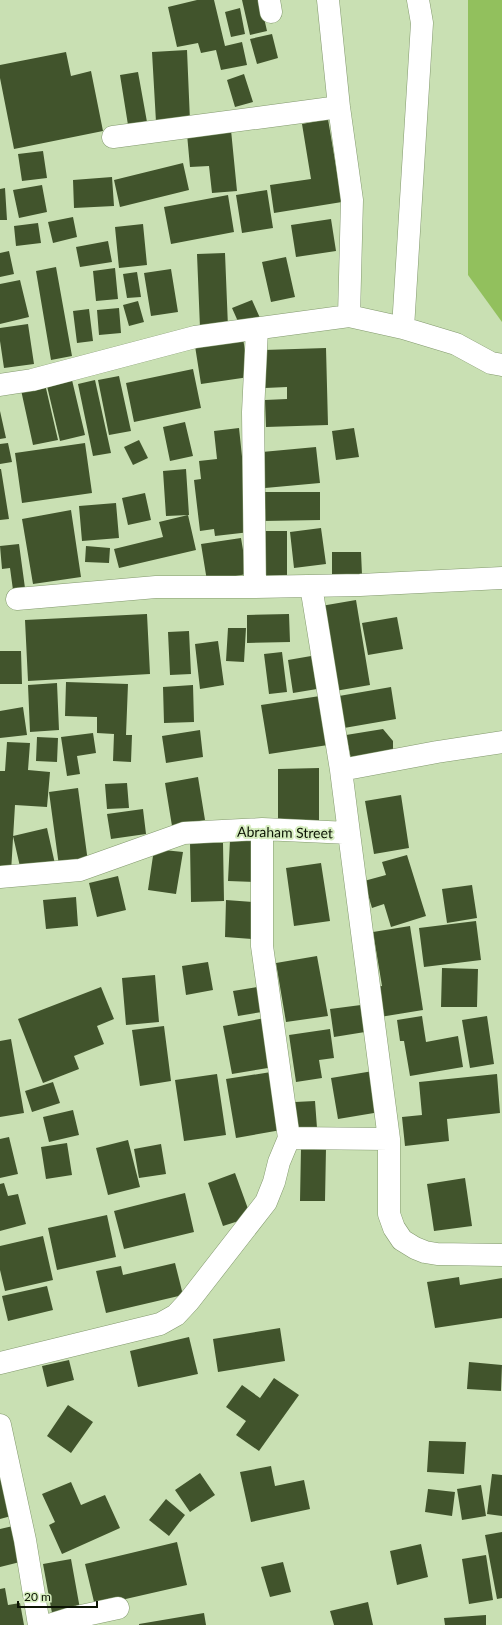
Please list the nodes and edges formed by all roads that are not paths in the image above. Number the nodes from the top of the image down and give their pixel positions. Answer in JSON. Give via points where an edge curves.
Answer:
{"nodes":[{"id":1,"x":328,"y":0,"type":"edge"},
{"id":2,"x":418,"y":0,"type":"edge"},
{"id":3,"x":340,"y":107,"type":"junction"},
{"id":4,"x":113,"y":137,"type":"dead end"},
{"id":5,"x":349,"y":316,"type":"junction"},
{"id":6,"x":403,"y":328,"type":"junction"},
{"id":7,"x":257,"y":329,"type":"junction"},
{"id":8,"x":502,"y":365,"type":"edge"},
{"id":9,"x":0,"y":386,"type":"edge"},
{"id":10,"x":502,"y":578,"type":"edge"},
{"id":11,"x":311,"y":586,"type":"junction"},
{"id":12,"x":255,"y":587,"type":"junction"},
{"id":13,"x":17,"y":599,"type":"dead end"},
{"id":14,"x":502,"y":742,"type":"edge"},
{"id":15,"x":341,"y":770,"type":"junction"},
{"id":16,"x":262,"y":829,"type":"junction"},
{"id":17,"x":349,"y":833,"type":"junction"},
{"id":18,"x":0,"y":877,"type":"edge"},
{"id":19,"x":289,"y":1138,"type":"junction"},
{"id":20,"x":389,"y":1139,"type":"junction"},
{"id":21,"x":502,"y":1255,"type":"edge"},
{"id":22,"x":0,"y":1363,"type":"edge"},
{"id":23,"x":0,"y":1425,"type":"edge"},
{"id":24,"x":118,"y":1608,"type":"dead end"},
{"id":25,"x":39,"y":1625,"type":"edge"},
{"id":26,"x":49,"y":1625,"type":"edge"}],
"edges":[{"from":1,"to":3,"type":"street"},
{"from":2,"to":6,"type":"street","via":[[422,23]]},
{"from":3,"to":4,"type":"street"},
{"from":3,"to":5,"type":"street","via":[[352,200]]},
{"from":5,"to":6,"type":"street"},
{"from":5,"to":7,"type":"street"},
{"from":6,"to":8,"type":"street","via":[[456,344],[491,363]]},
{"from":7,"to":9,"type":"street","via":[[195,337]]},
{"from":7,"to":12,"type":"street","via":[[253,412]]},
{"from":10,"to":11,"type":"street"},
{"from":11,"to":12,"type":"street"},
{"from":11,"to":15,"type":"street","name":"Abraham Street"},
{"from":12,"to":13,"type":"street","via":[[156,587]]},
{"from":14,"to":15,"type":"street"},
{"from":15,"to":17,"type":"street","name":"Abraham Street"},
{"from":16,"to":17,"type":"street","name":"Abraham Street"},
{"from":16,"to":18,"type":"street","name":"Abraham Street","via":[[184,832],[80,870]]},
{"from":16,"to":19,"type":"street","via":[[262,946]]},
{"from":17,"to":20,"type":"street"},
{"from":19,"to":20,"type":"street"},
{"from":19,"to":22,"type":"street","via":[[266,1202],[176,1315],[160,1324]]},
{"from":20,"to":21,"type":"street","via":[[389,1214],[402,1240],[431,1253]]},
{"from":23,"to":25,"type":"street","via":[[25,1540]]},
{"from":24,"to":26,"type":"street"}]}
